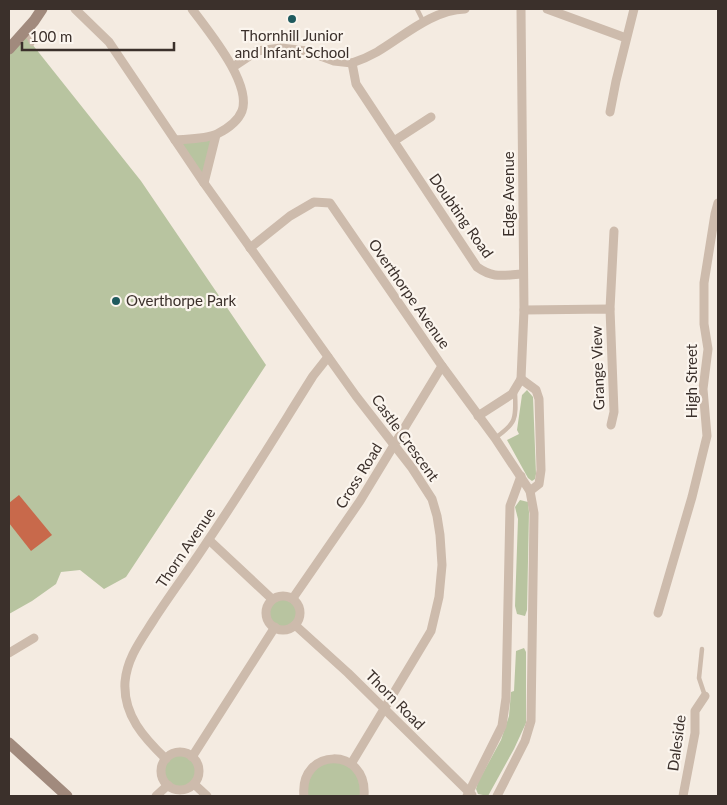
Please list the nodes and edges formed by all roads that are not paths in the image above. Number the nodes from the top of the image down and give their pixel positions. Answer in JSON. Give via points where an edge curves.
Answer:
{"nodes":[{"id":1,"x":42,"y":9,"type":"edge"},
{"id":2,"x":76,"y":9,"type":"edge"},
{"id":3,"x":418,"y":9,"type":"edge"},
{"id":4,"x":465,"y":9,"type":"edge"},
{"id":5,"x":521,"y":9,"type":"edge"},
{"id":6,"x":548,"y":9,"type":"edge"},
{"id":7,"x":634,"y":9,"type":"edge"},
{"id":8,"x":195,"y":10,"type":"edge"},
{"id":9,"x":423,"y":21,"type":"junction"},
{"id":10,"x":25,"y":32,"type":"junction"},
{"id":11,"x":626,"y":38,"type":"junction"},
{"id":12,"x":32,"y":44,"type":"dead end"},
{"id":13,"x":9,"y":49,"type":"edge"},
{"id":14,"x":352,"y":63,"type":"junction"},
{"id":15,"x":233,"y":67,"type":"junction"},
{"id":16,"x":610,"y":112,"type":"dead end"},
{"id":17,"x":431,"y":117,"type":"dead end"},
{"id":18,"x":216,"y":135,"type":"junction"},
{"id":19,"x":175,"y":140,"type":"junction"},
{"id":20,"x":394,"y":141,"type":"junction"},
{"id":21,"x":204,"y":184,"type":"junction"},
{"id":22,"x":718,"y":203,"type":"edge"},
{"id":23,"x":614,"y":231,"type":"dead end"},
{"id":24,"x":250,"y":248,"type":"junction"},
{"id":25,"x":523,"y":274,"type":"junction"},
{"id":26,"x":610,"y":309,"type":"junction"},
{"id":27,"x":524,"y":310,"type":"junction"},
{"id":28,"x":328,"y":357,"type":"junction"},
{"id":29,"x":442,"y":366,"type":"junction"},
{"id":30,"x":521,"y":379,"type":"junction"},
{"id":31,"x":515,"y":389,"type":"junction"},
{"id":32,"x":478,"y":416,"type":"junction"},
{"id":33,"x":611,"y":425,"type":"dead end"},
{"id":34,"x":496,"y":438,"type":"junction"},
{"id":35,"x":395,"y":445,"type":"junction"},
{"id":36,"x":521,"y":476,"type":"junction"},
{"id":37,"x":530,"y":490,"type":"junction"},
{"id":38,"x":208,"y":540,"type":"junction"},
{"id":39,"x":293,"y":598,"type":"junction"},
{"id":40,"x":272,"y":599,"type":"junction"},
{"id":41,"x":658,"y":612,"type":"dead end"},
{"id":42,"x":296,"y":625,"type":"junction"},
{"id":43,"x":275,"y":627,"type":"junction"},
{"id":44,"x":34,"y":638,"type":"dead end"},
{"id":45,"x":702,"y":649,"type":"dead end"},
{"id":46,"x":9,"y":653,"type":"edge"},
{"id":47,"x":704,"y":696,"type":"joint"},
{"id":48,"x":385,"y":709,"type":"junction"},
{"id":49,"x":10,"y":748,"type":"edge"},
{"id":50,"x":192,"y":758,"type":"junction"},
{"id":51,"x":166,"y":759,"type":"junction"},
{"id":52,"x":351,"y":764,"type":"junction"},
{"id":53,"x":194,"y":784,"type":"junction"},
{"id":54,"x":168,"y":785,"type":"junction"},
{"id":55,"x":470,"y":795,"type":"edge"},
{"id":56,"x":67,"y":796,"type":"edge"},
{"id":57,"x":156,"y":796,"type":"edge"},
{"id":58,"x":207,"y":796,"type":"edge"},
{"id":59,"x":304,"y":796,"type":"edge"},
{"id":60,"x":364,"y":796,"type":"edge"},
{"id":61,"x":497,"y":796,"type":"edge"},
{"id":62,"x":683,"y":796,"type":"edge"}],
"edges":[{"from":1,"to":10,"type":"street"},
{"from":2,"to":19,"type":"street","name":"Castle Crescent","via":[[109,42]]},
{"from":3,"to":9,"type":"lane"},
{"from":4,"to":9,"type":"street"},
{"from":5,"to":25,"type":"street","name":"Edge Avenue"},
{"from":6,"to":11,"type":"street"},
{"from":7,"to":11,"type":"street"},
{"from":8,"to":15,"type":"street"},
{"from":9,"to":14,"type":"street","via":[[375,53]]},
{"from":10,"to":12,"type":"lane"},
{"from":10,"to":13,"type":"street"},
{"from":11,"to":16,"type":"street"},
{"from":14,"to":15,"type":"street","via":[[281,48],[257,51]]},
{"from":14,"to":20,"type":"street","name":"Doubting Road","via":[[356,84]]},
{"from":15,"to":18,"type":"street","via":[[243,94],[242,110],[233,124]]},
{"from":17,"to":20,"type":"street"},
{"from":18,"to":19,"type":"street"},
{"from":18,"to":21,"type":"street"},
{"from":19,"to":21,"type":"street","name":"Castle Crescent"},
{"from":20,"to":25,"type":"street","name":"Doubting Road","via":[[477,267],[487,274],[499,276]]},
{"from":21,"to":24,"type":"street","name":"Castle Crescent"},
{"from":22,"to":41,"type":"street","name":"High Street","via":[[704,283],[708,349],[703,389],[707,436]]},
{"from":23,"to":26,"type":"street","name":"Grange View"},
{"from":24,"to":28,"type":"street","name":"Castle Crescent"},
{"from":24,"to":29,"type":"street","name":"Overthorpe Avenue","via":[[290,216],[314,202],[330,203]]},
{"from":25,"to":27,"type":"street","name":"Edge Avenue"},
{"from":26,"to":27,"type":"street","name":"Grange View"},
{"from":26,"to":33,"type":"street","name":"Grange View","via":[[614,412]]},
{"from":27,"to":30,"type":"street","name":"Edge Avenue"},
{"from":28,"to":35,"type":"street","name":"Castle Crescent"},
{"from":28,"to":38,"type":"street","name":"Thorn Avenue"},
{"from":29,"to":32,"type":"street","name":"Overthorpe Avenue"},
{"from":29,"to":35,"type":"street","name":"Cross Road"},
{"from":30,"to":31,"type":"street","name":"Edge Avenue"},
{"from":30,"to":37,"type":"street","via":[[536,390],[539,399],[541,470],[539,484]]},
{"from":31,"to":32,"type":"street","name":"Edge Avenue"},
{"from":31,"to":34,"type":"lane","via":[[514,420],[510,428]]},
{"from":32,"to":34,"type":"street","name":"Overthorpe Avenue"},
{"from":34,"to":36,"type":"street","name":"Overthorpe Avenue"},
{"from":35,"to":39,"type":"street","name":"Cross Road"},
{"from":35,"to":48,"type":"street","name":"Castle Crescent","via":[[432,499],[440,535],[442,566],[431,631]]},
{"from":36,"to":37,"type":"street","name":"Overthorpe Avenue"},
{"from":36,"to":55,"type":"street","via":[[510,506],[506,688],[502,726]]},
{"from":37,"to":61,"type":"street","name":"Overthorpe Avenue","via":[[534,513],[532,721]]},
{"from":38,"to":40,"type":"street"},
{"from":38,"to":51,"type":"street","name":"Thorn Avenue","via":[[174,587],[135,649],[128,666],[125,683],[131,716],[139,731]]},
{"from":39,"to":40,"type":"street","via":[[282,595]]},
{"from":39,"to":42,"type":"street","via":[[300,611]]},
{"from":40,"to":43,"type":"street","via":[[266,613]]},
{"from":42,"to":43,"type":"street","via":[[287,629]]},
{"from":42,"to":48,"type":"street","name":"Thorn Road"},
{"from":43,"to":50,"type":"street"},
{"from":44,"to":46,"type":"street"},
{"from":45,"to":47,"type":"lane","via":[[699,678]]},
{"from":47,"to":62,"type":"street","name":"Daleside","via":[[696,711]]},
{"from":48,"to":52,"type":"street","name":"Castle Crescent"},
{"from":48,"to":55,"type":"street","name":"Thorn Road"},
{"from":49,"to":56,"type":"street"},
{"from":50,"to":51,"type":"street","via":[[179,753]]},
{"from":50,"to":53,"type":"street","via":[[199,769]]},
{"from":51,"to":54,"type":"street","via":[[162,774]]},
{"from":52,"to":59,"type":"street","via":[[334,758],[319,762],[305,778]]},
{"from":52,"to":60,"type":"street","via":[[361,775]]},
{"from":53,"to":54,"type":"street","via":[[182,790]]},
{"from":53,"to":58,"type":"street"},
{"from":54,"to":57,"type":"street"}]}
